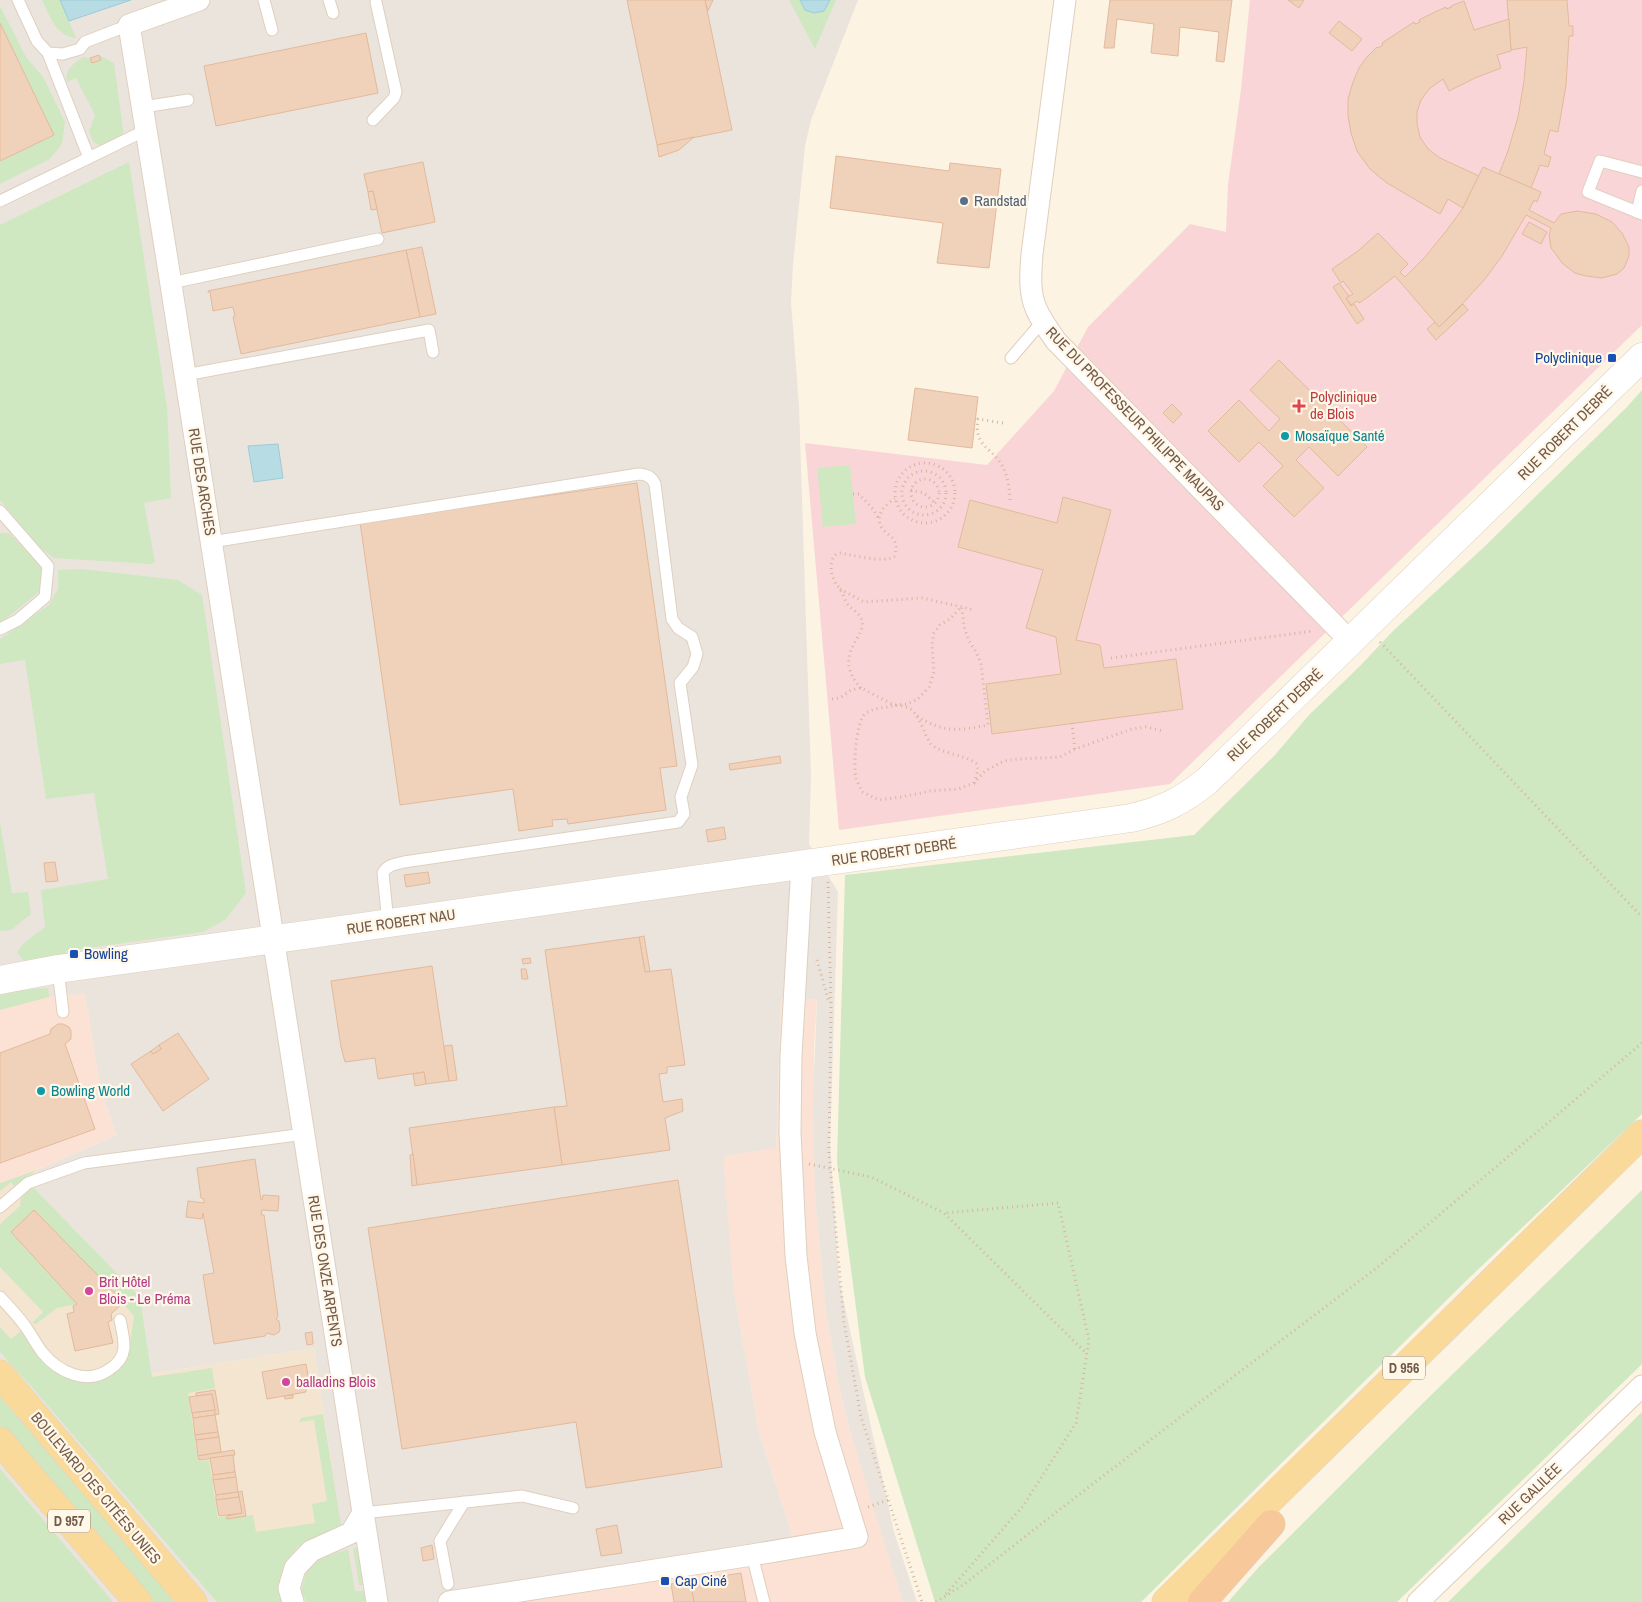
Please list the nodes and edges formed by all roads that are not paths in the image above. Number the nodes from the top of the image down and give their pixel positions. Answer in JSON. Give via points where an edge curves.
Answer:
{"nodes":[{"id":1,"x":18,"y":0,"type":"edge"},
{"id":2,"x":199,"y":0,"type":"edge"},
{"id":3,"x":264,"y":0,"type":"edge"},
{"id":4,"x":329,"y":0,"type":"edge"},
{"id":5,"x":1064,"y":0,"type":"edge"},
{"id":6,"x":376,"y":2,"type":"dead end"},
{"id":7,"x":333,"y":13,"type":"dead end"},
{"id":8,"x":129,"y":25,"type":"junction"},
{"id":9,"x":272,"y":30,"type":"dead end"},
{"id":10,"x":48,"y":53,"type":"junction"},
{"id":11,"x":188,"y":100,"type":"dead end"},
{"id":12,"x":143,"y":106,"type":"junction"},
{"id":13,"x":373,"y":120,"type":"dead end"},
{"id":14,"x":146,"y":130,"type":"junction"},
{"id":15,"x":89,"y":158,"type":"junction"},
{"id":16,"x":1642,"y":172,"type":"edge"},
{"id":17,"x":1642,"y":192,"type":"edge"},
{"id":18,"x":0,"y":201,"type":"edge"},
{"id":19,"x":1640,"y":213,"type":"edge"},
{"id":20,"x":378,"y":239,"type":"dead end"},
{"id":21,"x":171,"y":283,"type":"junction"},
{"id":22,"x":1042,"y":322,"type":"junction"},
{"id":23,"x":433,"y":352,"type":"dead end"},
{"id":24,"x":1642,"y":357,"type":"edge"},
{"id":25,"x":1011,"y":358,"type":"dead end"},
{"id":26,"x":185,"y":375,"type":"junction"},
{"id":27,"x":0,"y":511,"type":"edge"},
{"id":28,"x":211,"y":542,"type":"junction"},
{"id":29,"x":0,"y":628,"type":"edge"},
{"id":30,"x":1358,"y":635,"type":"junction"},
{"id":31,"x":802,"y":864,"type":"junction"},
{"id":32,"x":388,"y":923,"type":"junction"},
{"id":33,"x":274,"y":940,"type":"junction"},
{"id":34,"x":58,"y":969,"type":"junction"},
{"id":35,"x":0,"y":980,"type":"edge"},
{"id":36,"x":63,"y":1012,"type":"dead end"},
{"id":37,"x":304,"y":1134,"type":"junction"},
{"id":38,"x":1642,"y":1134,"type":"edge"},
{"id":39,"x":1642,"y":1160,"type":"edge"},
{"id":40,"x":0,"y":1207,"type":"edge"},
{"id":41,"x":0,"y":1296,"type":"edge"},
{"id":42,"x":120,"y":1320,"type":"dead end"},
{"id":43,"x":0,"y":1374,"type":"edge"},
{"id":44,"x":1642,"y":1386,"type":"edge"},
{"id":45,"x":0,"y":1441,"type":"edge"},
{"id":46,"x":464,"y":1502,"type":"junction"},
{"id":47,"x":573,"y":1508,"type":"dead end"},
{"id":48,"x":363,"y":1513,"type":"junction"},
{"id":49,"x":1271,"y":1524,"type":"junction"},
{"id":50,"x":752,"y":1555,"type":"junction"},
{"id":51,"x":448,"y":1593,"type":"edge"},
{"id":52,"x":138,"y":1602,"type":"edge"},
{"id":53,"x":192,"y":1602,"type":"edge"},
{"id":54,"x":292,"y":1602,"type":"edge"},
{"id":55,"x":377,"y":1602,"type":"edge"},
{"id":56,"x":764,"y":1602,"type":"edge"},
{"id":57,"x":1166,"y":1602,"type":"edge"},
{"id":58,"x":1188,"y":1602,"type":"edge"},
{"id":59,"x":1202,"y":1602,"type":"edge"},
{"id":60,"x":1418,"y":1602,"type":"edge"}],
"edges":[{"from":1,"to":10,"type":"lane","via":[[37,41]]},
{"from":2,"to":8,"type":"street"},
{"from":3,"to":9,"type":"lane"},
{"from":4,"to":7,"type":"lane"},
{"from":5,"to":22,"type":"street","name":"RUE DU PROFESSEUR PHILIPPE MAUPAS","via":[[1032,254],[1033,302]]},
{"from":6,"to":13,"type":"lane","via":[[396,92]]},
{"from":8,"to":10,"type":"lane","via":[[85,42],[80,49],[63,54]]},
{"from":8,"to":12,"type":"street","name":"RUE DES ARCHES"},
{"from":10,"to":15,"type":"lane"},
{"from":11,"to":12,"type":"lane"},
{"from":12,"to":14,"type":"street","name":"RUE DES ARCHES"},
{"from":14,"to":15,"type":"lane"},
{"from":14,"to":21,"type":"street","name":"RUE DES ARCHES"},
{"from":15,"to":18,"type":"lane"},
{"from":16,"to":19,"type":"lane","via":[[1600,161],[1588,192]]},
{"from":17,"to":19,"type":"lane"},
{"from":20,"to":21,"type":"lane"},
{"from":21,"to":26,"type":"street","name":"RUE DES ARCHES"},
{"from":22,"to":25,"type":"lane"},
{"from":22,"to":30,"type":"street","name":"RUE DU PROFESSEUR PHILIPPE MAUPAS","via":[[1069,354]]},
{"from":23,"to":26,"type":"lane","via":[[429,330]]},
{"from":24,"to":30,"type":"street","name":"RUE ROBERT DEBRÉ"},
{"from":26,"to":28,"type":"street","name":"RUE DES ARCHES"},
{"from":27,"to":29,"type":"lane","via":[[48,566],[44,597],[18,620]]},
{"from":28,"to":32,"type":"lane","via":[[639,474],[647,475],[655,484],[672,619],[692,638],[697,654],[693,666],[680,683],[692,765],[681,797],[684,814],[681,820],[392,865],[383,873]]},
{"from":28,"to":33,"type":"street","name":"RUE DES ARCHES"},
{"from":30,"to":31,"type":"street","name":"RUE ROBERT DEBRÉ","via":[[1207,781],[1172,805],[1152,814]]},
{"from":31,"to":32,"type":"street","name":"RUE ROBERT NAU"},
{"from":31,"to":50,"type":"street","via":[[791,1056],[791,1160],[796,1256],[806,1334],[825,1432],[857,1537]]},
{"from":32,"to":33,"type":"street","name":"RUE ROBERT NAU"},
{"from":33,"to":34,"type":"street","name":"RUE ROBERT NAU"},
{"from":33,"to":37,"type":"street","name":"RUE DES ONZE ARPENTS"},
{"from":34,"to":35,"type":"street","name":"RUE ROBERT NAU"},
{"from":34,"to":36,"type":"lane"},
{"from":37,"to":40,"type":"lane","via":[[84,1163],[28,1183]]},
{"from":37,"to":48,"type":"street","name":"RUE DES ONZE ARPENTS"},
{"from":38,"to":57,"type":"main road","number":"D 956"},
{"from":39,"to":49,"type":"main road","number":"D 956"},
{"from":41,"to":42,"type":"lane","via":[[44,1354],[53,1363],[80,1377],[110,1370],[123,1356]]},
{"from":43,"to":53,"type":"main road","name":"BOULEVARD DES CITÉES UNIES","number":"D 957"},
{"from":44,"to":60,"type":"street","name":"RUE GALILÉE"},
{"from":45,"to":52,"type":"main road","number":"D 957"},
{"from":46,"to":47,"type":"lane","via":[[522,1496]]},
{"from":46,"to":48,"type":"lane"},
{"from":46,"to":51,"type":"lane","via":[[440,1541]]},
{"from":48,"to":54,"type":"street","via":[[351,1533],[311,1551],[295,1568],[290,1588]]},
{"from":48,"to":55,"type":"street","name":"RUE DES ONZE ARPENTS"},
{"from":49,"to":58,"type":"main road","number":"D 956","via":[[1221,1567]]},
{"from":49,"to":59,"type":"highway","number":"D 956"},
{"from":50,"to":51,"type":"street"},
{"from":50,"to":56,"type":"lane"}]}
